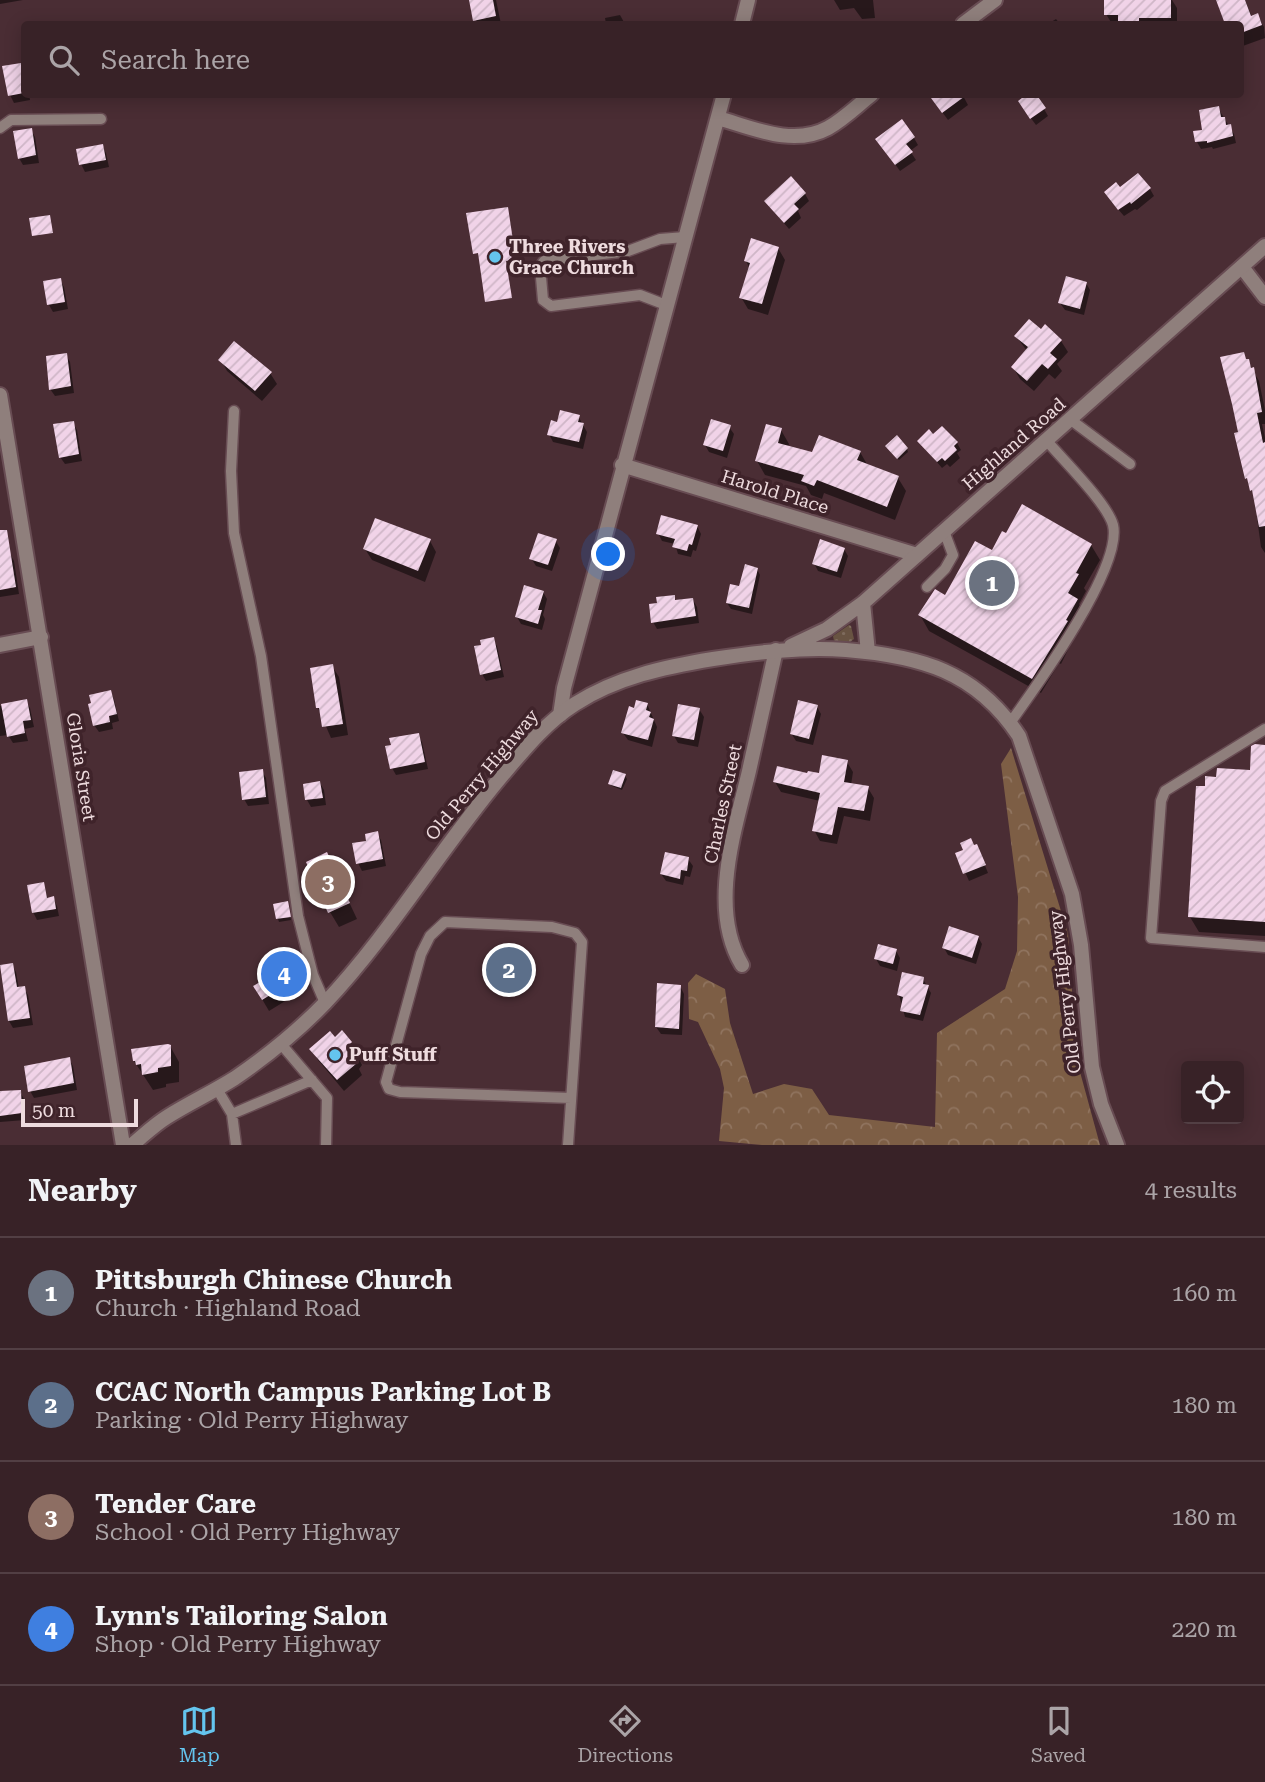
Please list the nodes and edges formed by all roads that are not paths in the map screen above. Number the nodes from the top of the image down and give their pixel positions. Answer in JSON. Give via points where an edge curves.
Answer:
{"nodes":[{"id":1,"x":748,"y":0,"type":"edge"},
{"id":2,"x":995,"y":0,"type":"edge"},
{"id":3,"x":743,"y":21,"type":"edge"},
{"id":4,"x":967,"y":21,"type":"edge"},
{"id":5,"x":723,"y":98,"type":"edge"},
{"id":6,"x":867,"y":98,"type":"edge"},
{"id":7,"x":718,"y":118,"type":"junction"},
{"id":8,"x":101,"y":119,"type":"dead end"},
{"id":9,"x":0,"y":128,"type":"edge"},
{"id":10,"x":685,"y":237,"type":"junction"},
{"id":11,"x":1265,"y":246,"type":"edge"},
{"id":12,"x":1241,"y":267,"type":"junction"},
{"id":13,"x":1265,"y":297,"type":"edge"},
{"id":14,"x":666,"y":305,"type":"junction"},
{"id":15,"x":0,"y":395,"type":"edge"},
{"id":16,"x":234,"y":411,"type":"dead end"},
{"id":17,"x":1071,"y":420,"type":"junction"},
{"id":18,"x":1047,"y":441,"type":"junction"},
{"id":19,"x":1130,"y":464,"type":"dead end"},
{"id":20,"x":622,"y":465,"type":"junction"},
{"id":21,"x":944,"y":531,"type":"junction"},
{"id":22,"x":917,"y":555,"type":"junction"},
{"id":23,"x":927,"y":587,"type":"dead end"},
{"id":24,"x":863,"y":603,"type":"junction"},
{"id":25,"x":41,"y":637,"type":"junction"},
{"id":26,"x":0,"y":645,"type":"edge"},
{"id":27,"x":776,"y":650,"type":"junction"},
{"id":28,"x":868,"y":652,"type":"junction"},
{"id":29,"x":560,"y":715,"type":"junction"},
{"id":30,"x":1010,"y":723,"type":"junction"},
{"id":31,"x":1265,"y":729,"type":"edge"},
{"id":32,"x":1265,"y":947,"type":"edge"},
{"id":33,"x":742,"y":965,"type":"dead end"},
{"id":34,"x":325,"y":1003,"type":"junction"},
{"id":35,"x":281,"y":1044,"type":"junction"},
{"id":36,"x":312,"y":1080,"type":"junction"},
{"id":37,"x":217,"y":1089,"type":"junction"},
{"id":38,"x":571,"y":1098,"type":"junction"},
{"id":39,"x":232,"y":1114,"type":"junction"},
{"id":40,"x":123,"y":1145,"type":"edge"},
{"id":41,"x":132,"y":1145,"type":"edge"},
{"id":42,"x":236,"y":1145,"type":"edge"},
{"id":43,"x":326,"y":1145,"type":"edge"},
{"id":44,"x":568,"y":1145,"type":"edge"},
{"id":45,"x":1116,"y":1145,"type":"edge"}],
"edges":[{"from":1,"to":3,"type":"street"},
{"from":2,"to":4,"type":"street"},
{"from":5,"to":7,"type":"street"},
{"from":6,"to":7,"type":"street","via":[[828,127],[799,136],[768,133]]},
{"from":7,"to":10,"type":"street"},
{"from":8,"to":9,"type":"lane","via":[[11,120]]},
{"from":10,"to":14,"type":"street"},
{"from":10,"to":14,"type":"lane","via":[[660,239],[628,251],[544,261],[540,266],[542,300],[551,306],[640,295]]},
{"from":11,"to":12,"type":"street","name":"Highland Road"},
{"from":12,"to":13,"type":"street"},
{"from":12,"to":17,"type":"street","name":"Highland Road"},
{"from":14,"to":20,"type":"street"},
{"from":15,"to":25,"type":"street","name":"Gloria Street"},
{"from":16,"to":34,"type":"lane","via":[[230,471],[234,533],[261,656],[298,916]]},
{"from":17,"to":18,"type":"street","name":"Highland Road"},
{"from":17,"to":19,"type":"lane"},
{"from":18,"to":21,"type":"street","name":"Highland Road"},
{"from":18,"to":30,"type":"lane","via":[[1097,500],[1112,523],[1114,537],[1107,566],[1056,659]]},
{"from":20,"to":22,"type":"street","name":"Harold Place"},
{"from":20,"to":29,"type":"street"},
{"from":21,"to":22,"type":"street","name":"Highland Road"},
{"from":21,"to":23,"type":"lane","via":[[953,555]]},
{"from":22,"to":24,"type":"street","name":"Highland Road"},
{"from":24,"to":27,"type":"street","name":"Highland Road","via":[[814,637]]},
{"from":24,"to":28,"type":"street"},
{"from":25,"to":26,"type":"street"},
{"from":25,"to":40,"type":"street","name":"Gloria Street"},
{"from":27,"to":28,"type":"street","name":"Old Perry Highway"},
{"from":27,"to":29,"type":"street","name":"Old Perry Highway","via":[[663,668],[600,690]]},
{"from":27,"to":33,"type":"street","name":"Charles Street","via":[[729,865],[728,924]]},
{"from":28,"to":30,"type":"street","name":"Old Perry Highway","via":[[928,663],[958,676],[984,694]]},
{"from":29,"to":34,"type":"street","name":"Old Perry Highway","via":[[534,738],[488,793]]},
{"from":30,"to":45,"type":"street","name":"Old Perry Highway","via":[[1025,750],[1072,894],[1082,944],[1092,1067]]},
{"from":31,"to":32,"type":"lane","via":[[1165,791],[1151,938]]},
{"from":34,"to":35,"type":"street","name":"Old Perry Highway"},
{"from":35,"to":36,"type":"lane"},
{"from":35,"to":37,"type":"street","name":"Old Perry Highway"},
{"from":36,"to":39,"type":"lane"},
{"from":36,"to":43,"type":"lane","via":[[327,1098]]},
{"from":37,"to":39,"type":"lane"},
{"from":37,"to":41,"type":"street","name":"Old Perry Highway","via":[[167,1117]]},
{"from":38,"to":38,"type":"lane","via":[[389,1089],[386,1082],[421,954],[430,936],[445,922],[552,927],[575,933],[582,942]]},
{"from":38,"to":44,"type":"lane"},
{"from":39,"to":42,"type":"lane"}]}
